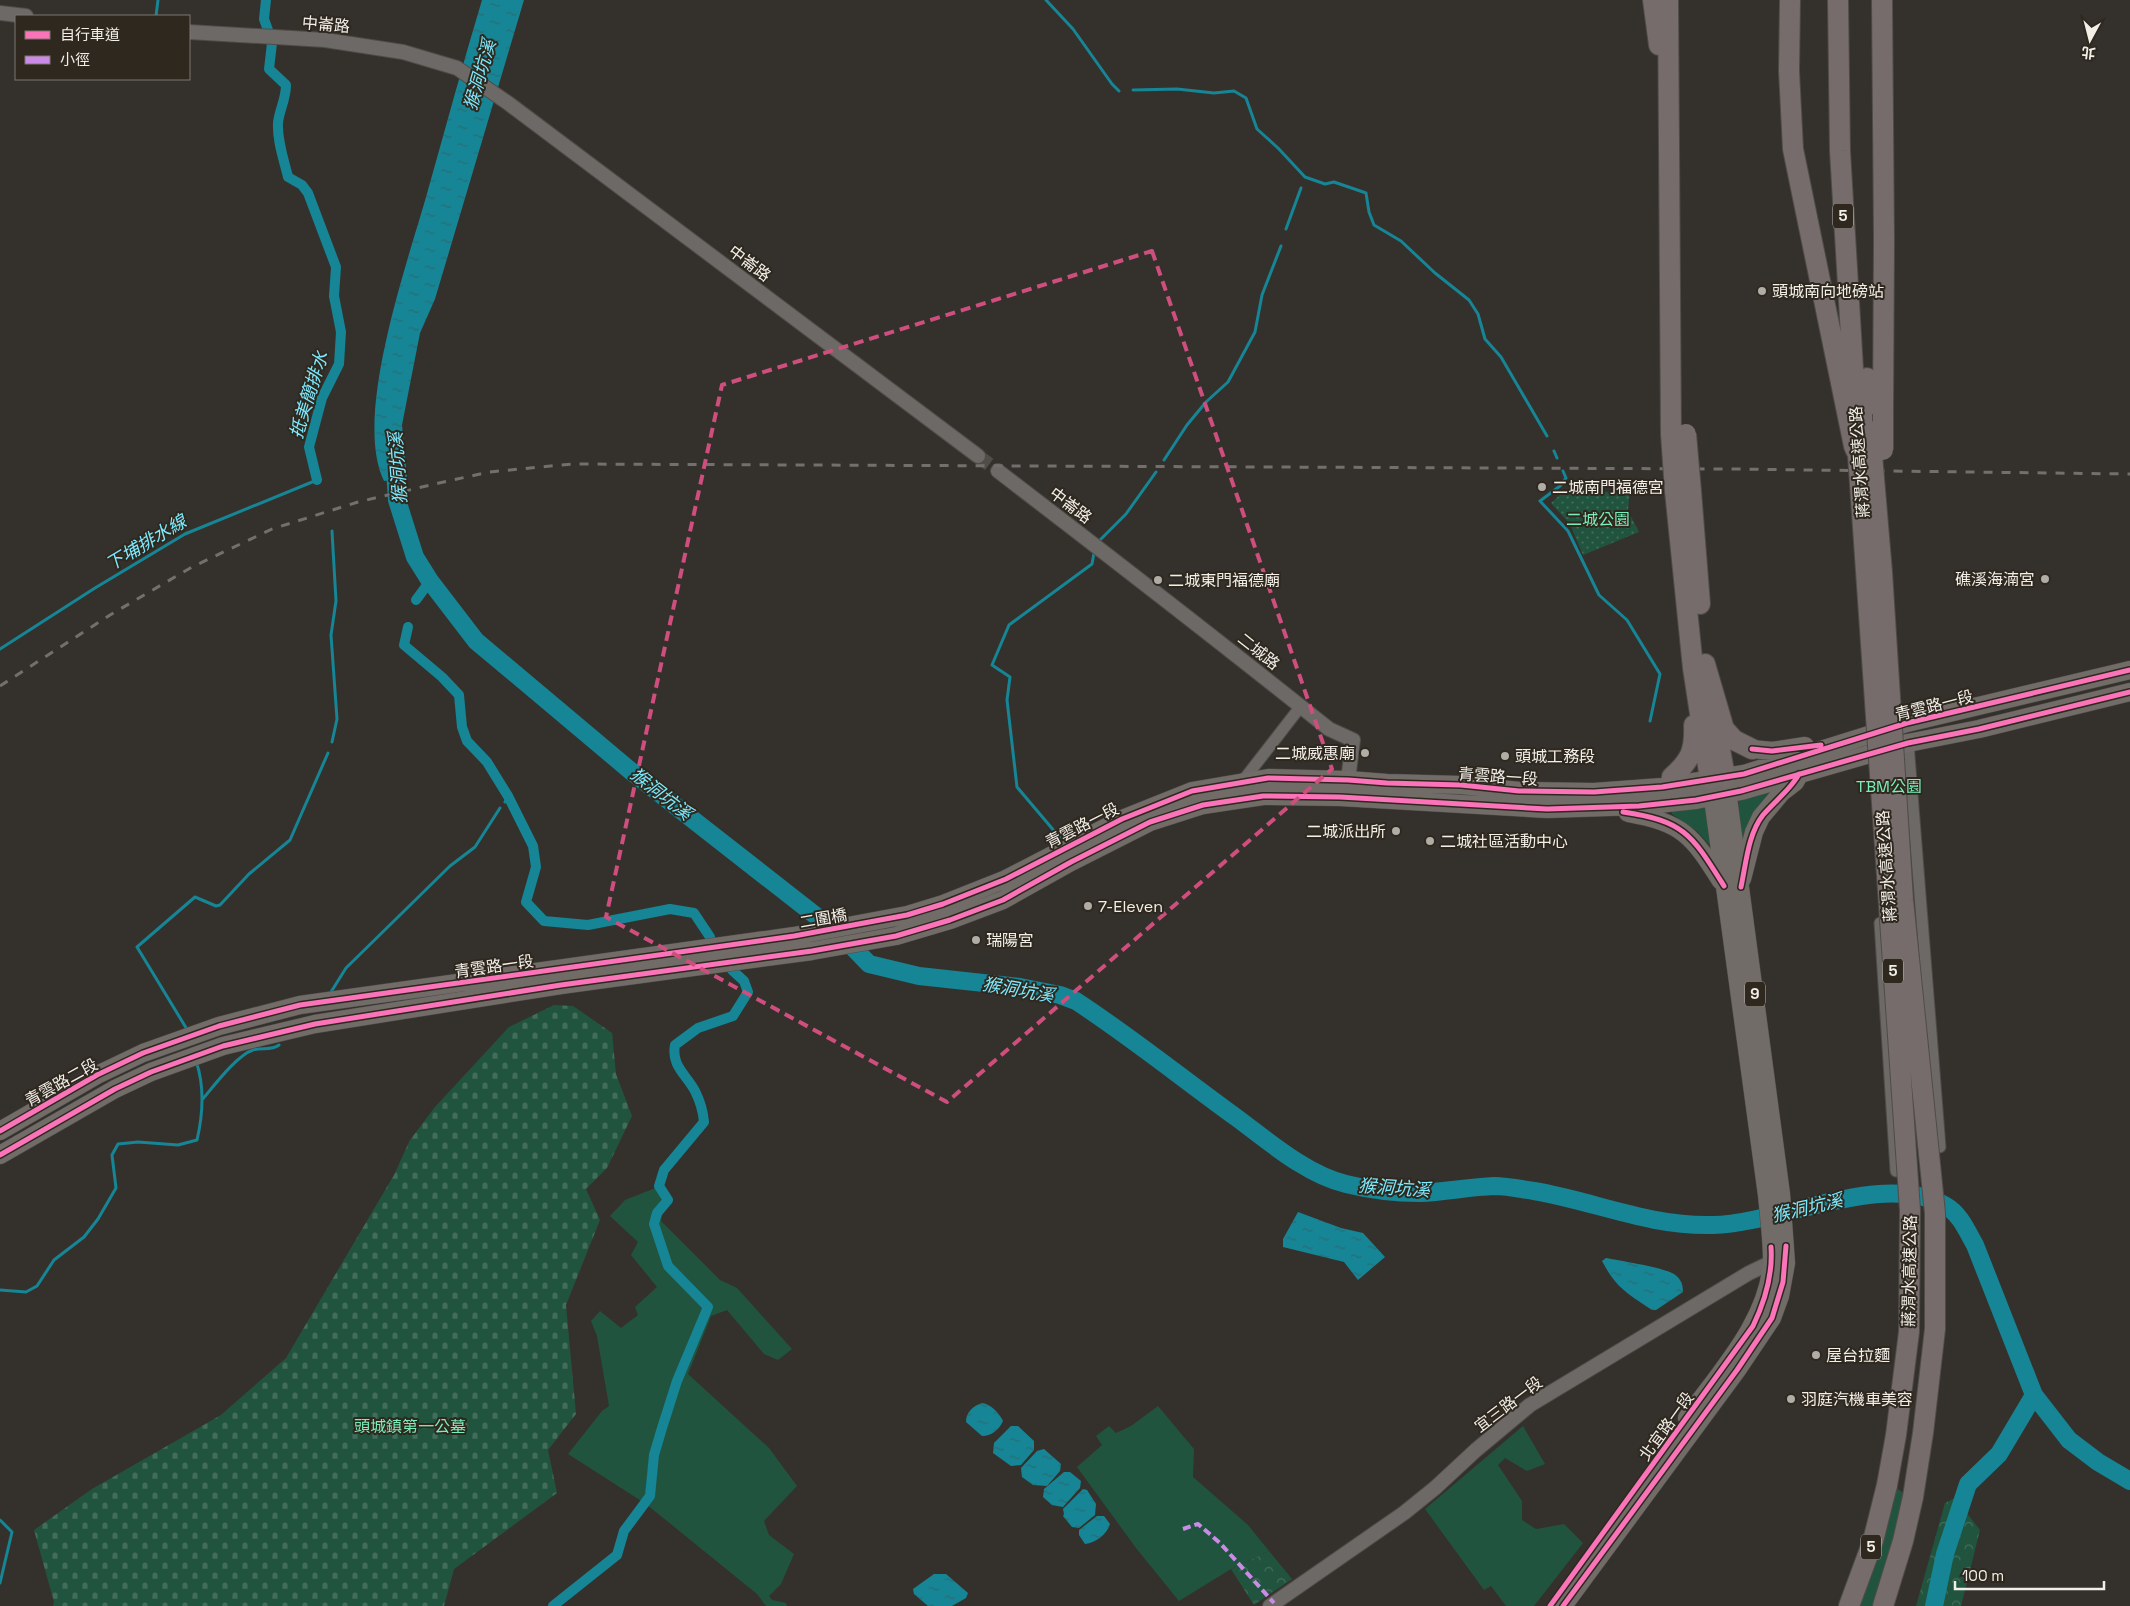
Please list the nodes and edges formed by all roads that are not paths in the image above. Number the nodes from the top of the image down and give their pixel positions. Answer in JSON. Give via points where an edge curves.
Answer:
{"nodes":[{"id":1,"x":1653,"y":0,"type":"edge"},
{"id":2,"x":1668,"y":0,"type":"edge"},
{"id":3,"x":1681,"y":0,"type":"edge"},
{"id":4,"x":1790,"y":0,"type":"edge"},
{"id":5,"x":1838,"y":0,"type":"edge"},
{"id":6,"x":1849,"y":0,"type":"edge"},
{"id":7,"x":1882,"y":0,"type":"edge"},
{"id":8,"x":0,"y":13,"type":"edge"},
{"id":9,"x":17,"y":15,"type":"edge"},
{"id":10,"x":190,"y":32,"type":"edge"},
{"id":11,"x":1670,"y":140,"type":"junction"},
{"id":12,"x":1859,"y":431,"type":"junction"},
{"id":13,"x":1678,"y":434,"type":"junction"},
{"id":14,"x":978,"y":456,"type":"tunnel mouth"},
{"id":15,"x":998,"y":471,"type":"tunnel mouth"},
{"id":16,"x":1100,"y":549,"type":"joint"},
{"id":17,"x":1882,"y":572,"type":"junction"},
{"id":18,"x":1699,"y":666,"type":"junction"},
{"id":19,"x":2130,"y":670,"type":"edge"},
{"id":20,"x":2130,"y":692,"type":"edge"},
{"id":21,"x":1301,"y":706,"type":"junction"},
{"id":22,"x":1908,"y":743,"type":"junction"},
{"id":23,"x":1838,"y":745,"type":"junction"},
{"id":24,"x":1752,"y":749,"type":"joint"},
{"id":25,"x":1870,"y":754,"type":"junction"},
{"id":26,"x":1799,"y":774,"type":"junction"},
{"id":27,"x":1348,"y":780,"type":"junction"},
{"id":28,"x":1242,"y":782,"type":"junction"},
{"id":29,"x":1667,"y":782,"type":"junction"},
{"id":30,"x":1719,"y":786,"type":"junction"},
{"id":31,"x":1408,"y":792,"type":"junction"},
{"id":32,"x":1340,"y":797,"type":"junction"},
{"id":33,"x":1598,"y":808,"type":"junction"},
{"id":34,"x":1732,"y":886,"type":"junction"},
{"id":35,"x":876,"y":922,"type":"joint"},
{"id":36,"x":896,"y":936,"type":"joint"},
{"id":37,"x":775,"y":938,"type":"joint"},
{"id":38,"x":796,"y":954,"type":"joint"},
{"id":39,"x":219,"y":1026,"type":"joint"},
{"id":40,"x":223,"y":1046,"type":"joint"},
{"id":41,"x":0,"y":1131,"type":"edge"},
{"id":42,"x":1940,"y":1146,"type":"dead end"},
{"id":43,"x":0,"y":1155,"type":"edge"},
{"id":44,"x":1896,"y":1171,"type":"dead end"},
{"id":45,"x":1779,"y":1254,"type":"junction"},
{"id":46,"x":1270,"y":1606,"type":"edge"},
{"id":47,"x":1550,"y":1606,"type":"edge"},
{"id":48,"x":1563,"y":1606,"type":"edge"},
{"id":49,"x":1849,"y":1606,"type":"edge"},
{"id":50,"x":1883,"y":1606,"type":"edge"}],
"edges":[{"from":1,"to":11,"type":"highway"},
{"from":2,"to":11,"type":"highway"},
{"from":3,"to":13,"type":"highway","via":[[1683,393]]},
{"from":4,"to":12,"type":"highway","via":[[1793,149]]},
{"from":5,"to":12,"type":"highway","name":"蔣渭水高速公路","number":"5","via":[[1840,151]]},
{"from":6,"to":12,"type":"highway","name":"蔣渭水高速公路","number":"5"},
{"from":7,"to":17,"type":"highway","bridge":true},
{"from":8,"to":9,"type":"street"},
{"from":10,"to":14,"type":"street","name":"中崙路","via":[[326,40],[403,52],[456,68],[502,99]]},
{"from":11,"to":13,"type":"highway"},
{"from":12,"to":17,"type":"highway","name":"蔣渭水高速公路","number":"5","bridge":true},
{"from":12,"to":49,"type":"highway","name":"蔣渭水高速公路","number":"5","bridge":true,"via":[[1858,455],[1910,1210],[1909,1332],[1887,1485],[1873,1541]]},
{"from":13,"to":18,"type":"highway","bridge":true},
{"from":15,"to":16,"type":"street","name":"中崙路"},
{"from":16,"to":21,"type":"street","name":"二城路"},
{"from":17,"to":50,"type":"highway","name":"蔣渭水高速公路","number":"5","bridge":true,"via":[[1904,900],[1935,1213],[1935,1329],[1923,1433],[1913,1497]]},
{"from":18,"to":24,"type":"highway","via":[[1724,729],[1734,740]]},
{"from":18,"to":29,"type":"highway","via":[[1695,742],[1687,763]]},
{"from":18,"to":30,"type":"highway"},
{"from":19,"to":23,"type":"main road","name":"青雲路一段","via":[[1907,723]]},
{"from":20,"to":22,"type":"main road","name":"青雲路一段"},
{"from":21,"to":27,"type":"street","name":"二城路","via":[[1329,729],[1353,740]]},
{"from":21,"to":28,"type":"street"},
{"from":22,"to":25,"type":"main road","name":"青雲路一段"},
{"from":22,"to":42,"type":"street"},
{"from":23,"to":24,"type":"main road","via":[[1772,751]]},
{"from":23,"to":30,"type":"main road","name":"青雲路一段","via":[[1744,774]]},
{"from":25,"to":26,"type":"main road","name":"青雲路一段"},
{"from":25,"to":44,"type":"street"},
{"from":26,"to":30,"type":"main road","name":"青雲路一段"},
{"from":26,"to":34,"type":"main road","via":[[1761,817]]},
{"from":27,"to":28,"type":"main road","name":"青雲路一段","via":[[1268,778]]},
{"from":27,"to":31,"type":"main road","name":"青雲路一段"},
{"from":27,"to":32,"type":"street","name":"二城路"},
{"from":28,"to":35,"type":"main road","name":"青雲路一段","via":[[1192,791],[1157,804],[1095,832],[1006,879],[943,904]]},
{"from":29,"to":30,"type":"main road","name":"青雲路一段"},
{"from":29,"to":31,"type":"main road","name":"青雲路一段","via":[[1594,792],[1529,792],[1460,785]]},
{"from":30,"to":33,"type":"main road","name":"青雲路一段","via":[[1649,805]]},
{"from":30,"to":34,"type":"main road","number":"9"},
{"from":31,"to":32,"type":"main road","name":"青雲路一段"},
{"from":31,"to":33,"type":"main road","name":"青雲路一段","via":[[1547,809]]},
{"from":32,"to":36,"type":"main road","name":"青雲路一段","via":[[1263,796],[1194,808],[1150,822],[994,904]]},
{"from":33,"to":34,"type":"main road","via":[[1651,817],[1678,828],[1700,847]]},
{"from":34,"to":45,"type":"main road","number":"9","via":[[1774,1195]]},
{"from":35,"to":37,"type":"main road","name":"二圍橋"},
{"from":36,"to":38,"type":"main road","name":"二圍橋"},
{"from":37,"to":39,"type":"main road","name":"青雲路一段","via":[[300,1006]]},
{"from":38,"to":40,"type":"main road","name":"青雲路一段","via":[[561,985],[315,1024]]},
{"from":39,"to":41,"type":"main road","name":"青雲路二段","via":[[97,1075]]},
{"from":40,"to":43,"type":"main road","name":"青雲路二段","via":[[115,1089]]},
{"from":45,"to":46,"type":"street","name":"宜三路一段","via":[[1530,1405],[1404,1512]]},
{"from":45,"to":47,"type":"main road","name":"北宜路一段","number":"9","via":[[1762,1307],[1752,1326]]},
{"from":45,"to":48,"type":"main road","name":"北宜路一段","number":"9","via":[[1780,1296],[1772,1318]]}]}
